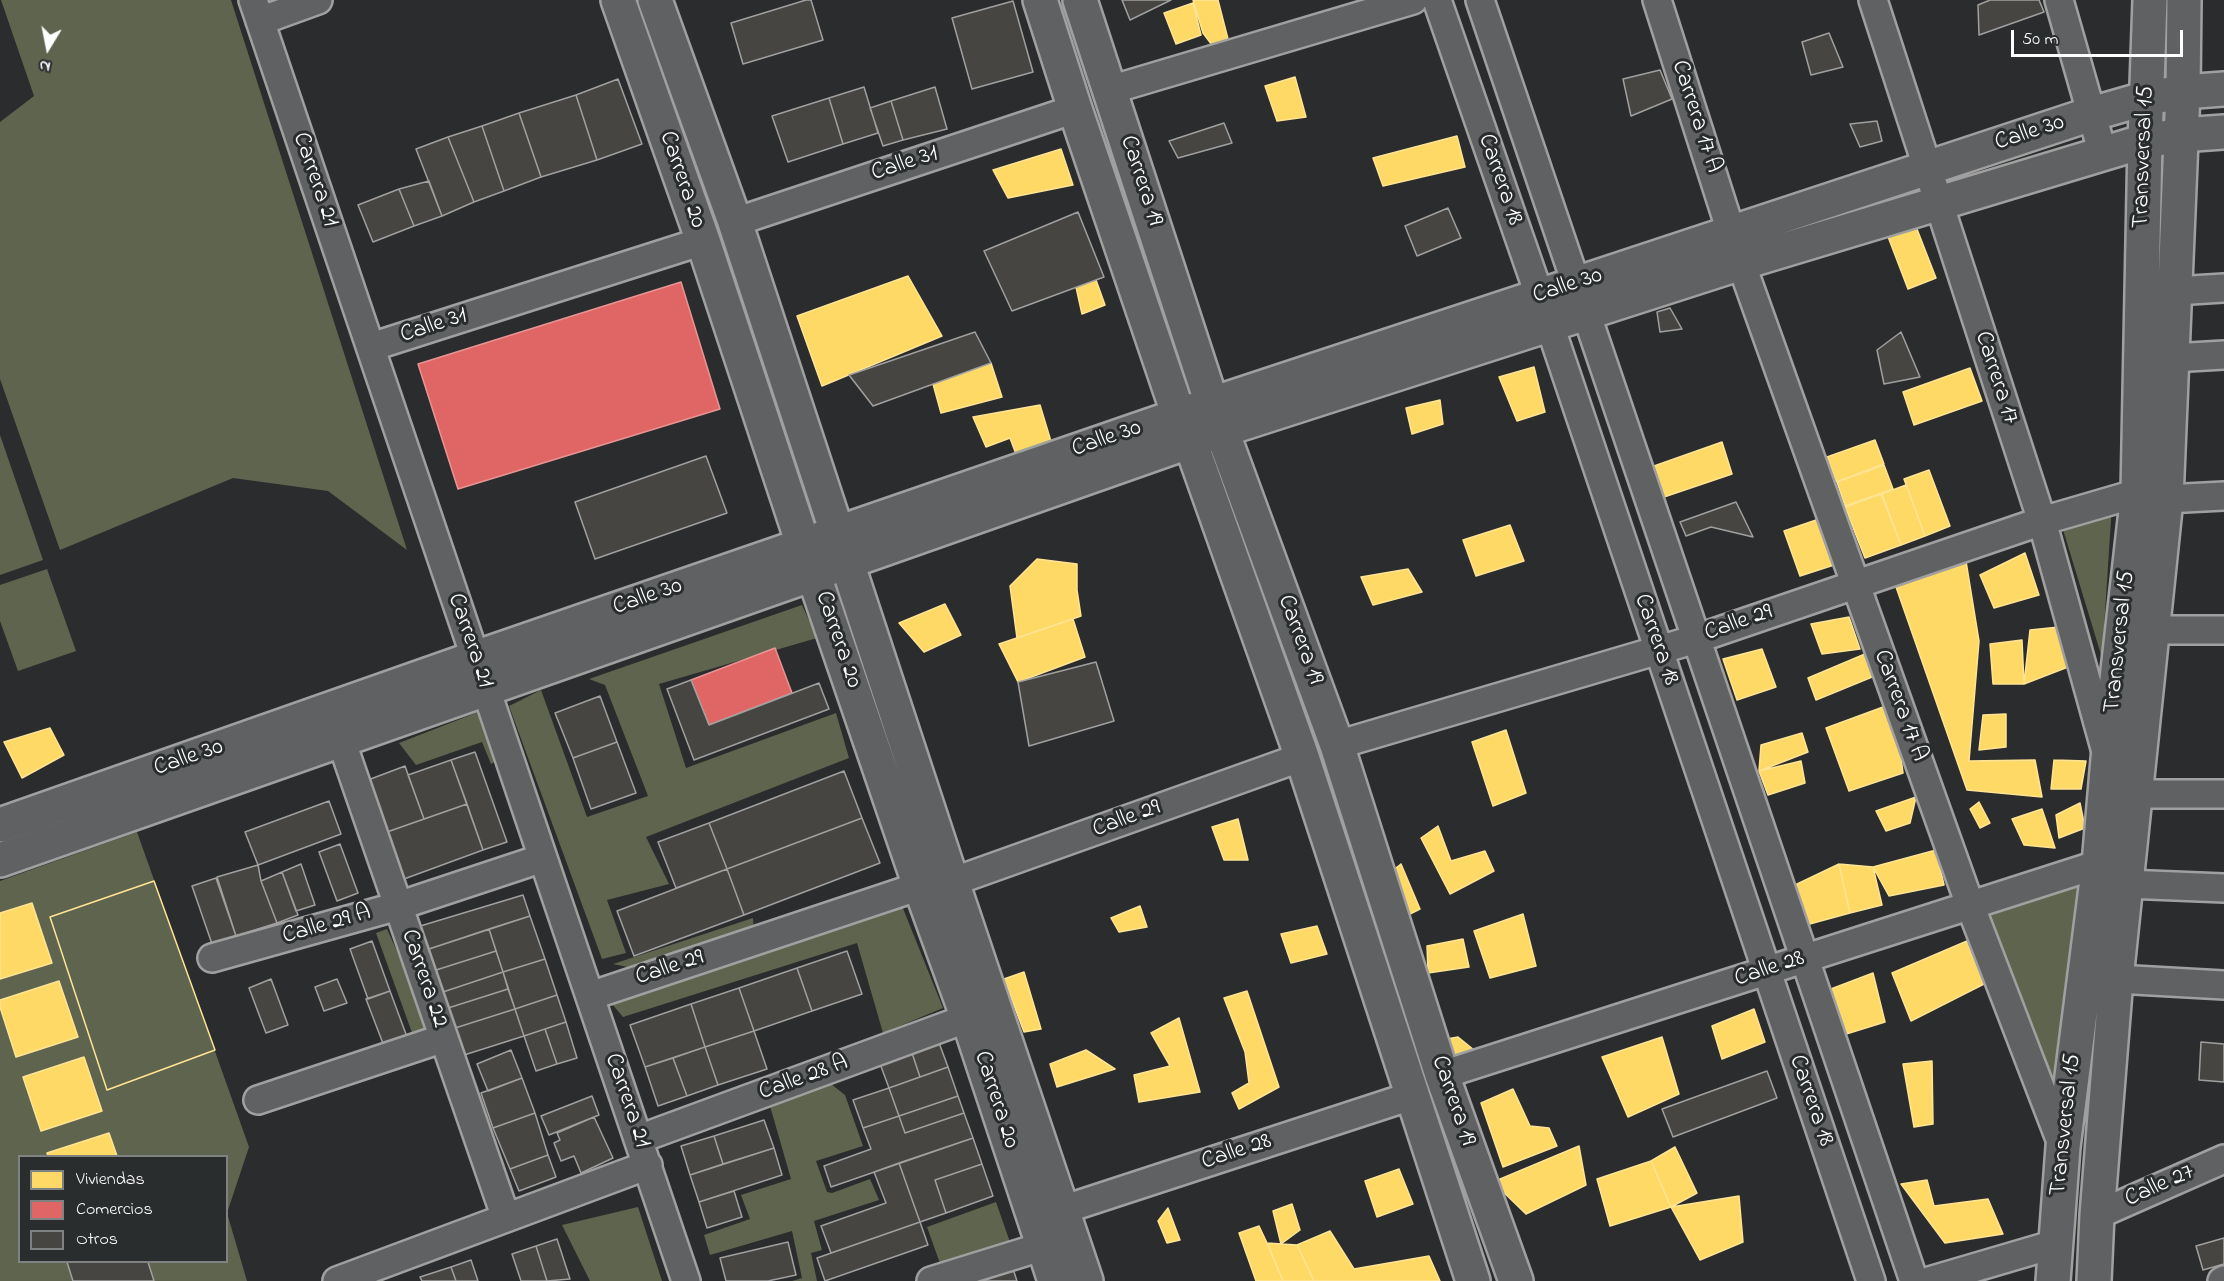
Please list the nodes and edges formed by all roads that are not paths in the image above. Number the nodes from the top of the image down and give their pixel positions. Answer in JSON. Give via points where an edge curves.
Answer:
{"nodes":[{"id":1,"x":318,"y":0,"type":"edge"},
{"id":2,"x":618,"y":0,"type":"edge"},
{"id":3,"x":655,"y":0,"type":"edge"},
{"id":4,"x":1040,"y":0,"type":"edge"},
{"id":5,"x":1080,"y":0,"type":"edge"},
{"id":6,"x":1413,"y":0,"type":"edge"},
{"id":7,"x":1437,"y":0,"type":"edge"},
{"id":8,"x":1480,"y":0,"type":"edge"},
{"id":9,"x":1657,"y":0,"type":"edge"},
{"id":10,"x":1873,"y":0,"type":"edge"},
{"id":11,"x":2059,"y":0,"type":"edge"},
{"id":12,"x":2150,"y":0,"type":"edge"},
{"id":13,"x":2184,"y":0,"type":"edge"},
{"id":14,"x":256,"y":10,"type":"edge"},
{"id":15,"x":2224,"y":89,"type":"edge"},
{"id":16,"x":1110,"y":90,"type":"junction"},
{"id":17,"x":2183,"y":92,"type":"junction"},
{"id":18,"x":2146,"y":98,"type":"junction"},
{"id":19,"x":1075,"y":109,"type":"junction"},
{"id":20,"x":2091,"y":114,"type":"junction"},
{"id":21,"x":2224,"y":132,"type":"edge"},
{"id":22,"x":2181,"y":135,"type":"junction"},
{"id":23,"x":2145,"y":141,"type":"junction"},
{"id":24,"x":2103,"y":154,"type":"junction"},
{"id":25,"x":1929,"y":168,"type":"junction"},
{"id":26,"x":1939,"y":205,"type":"junction"},
{"id":27,"x":735,"y":222,"type":"junction"},
{"id":28,"x":703,"y":241,"type":"junction"},
{"id":29,"x":1736,"y":248,"type":"junction"},
{"id":30,"x":2224,"y":288,"type":"edge"},
{"id":31,"x":2175,"y":291,"type":"junction"},
{"id":32,"x":1581,"y":298,"type":"junction"},
{"id":33,"x":1545,"y":311,"type":"junction"},
{"id":34,"x":371,"y":347,"type":"junction"},
{"id":35,"x":2224,"y":355,"type":"edge"},
{"id":36,"x":2172,"y":358,"type":"junction"},
{"id":37,"x":1217,"y":417,"type":"junction"},
{"id":38,"x":1185,"y":428,"type":"junction"},
{"id":39,"x":2152,"y":496,"type":"junction"},
{"id":40,"x":2224,"y":496,"type":"edge"},
{"id":41,"x":2042,"y":520,"type":"junction"},
{"id":42,"x":843,"y":546,"type":"junction"},
{"id":43,"x":808,"y":559,"type":"junction"},
{"id":44,"x":1855,"y":584,"type":"junction"},
{"id":45,"x":2152,"y":630,"type":"junction"},
{"id":46,"x":2224,"y":630,"type":"edge"},
{"id":47,"x":1696,"y":639,"type":"junction"},
{"id":48,"x":1658,"y":650,"type":"junction"},
{"id":49,"x":475,"y":658,"type":"junction"},
{"id":50,"x":486,"y":689,"type":"junction"},
{"id":51,"x":341,"y":740,"type":"junction"},
{"id":52,"x":1337,"y":745,"type":"junction"},
{"id":53,"x":1302,"y":757,"type":"junction"},
{"id":54,"x":2108,"y":759,"type":"junction"},
{"id":55,"x":2135,"y":794,"type":"junction"},
{"id":56,"x":2224,"y":794,"type":"edge"},
{"id":57,"x":0,"y":825,"type":"edge"},
{"id":58,"x":543,"y":858,"type":"junction"},
{"id":59,"x":0,"y":860,"type":"edge"},
{"id":60,"x":2098,"y":864,"type":"junction"},
{"id":61,"x":952,"y":882,"type":"junction"},
{"id":62,"x":2126,"y":884,"type":"junction"},
{"id":63,"x":920,"y":886,"type":"junction"},
{"id":64,"x":2224,"y":888,"type":"edge"},
{"id":65,"x":1970,"y":905,"type":"junction"},
{"id":66,"x":398,"y":906,"type":"junction"},
{"id":67,"x":212,"y":958,"type":"dead end"},
{"id":68,"x":1804,"y":958,"type":"junction"},
{"id":69,"x":1767,"y":971,"type":"junction"},
{"id":70,"x":2116,"y":979,"type":"junction"},
{"id":71,"x":2224,"y":985,"type":"edge"},
{"id":72,"x":590,"y":996,"type":"junction"},
{"id":73,"x":968,"y":1018,"type":"junction"},
{"id":74,"x":444,"y":1038,"type":"junction"},
{"id":75,"x":1442,"y":1075,"type":"junction"},
{"id":76,"x":1411,"y":1096,"type":"junction"},
{"id":77,"x":258,"y":1100,"type":"dead end"},
{"id":78,"x":639,"y":1139,"type":"junction"},
{"id":79,"x":2063,"y":1147,"type":"junction"},
{"id":80,"x":2224,"y":1159,"type":"edge"},
{"id":81,"x":648,"y":1165,"type":"junction"},
{"id":82,"x":1062,"y":1210,"type":"junction"},
{"id":83,"x":2097,"y":1215,"type":"junction"},
{"id":84,"x":506,"y":1218,"type":"junction"},
{"id":85,"x":2055,"y":1244,"type":"junction"},
{"id":86,"x":1044,"y":1246,"type":"junction"},
{"id":87,"x":337,"y":1281,"type":"edge"},
{"id":88,"x":686,"y":1281,"type":"edge"},
{"id":89,"x":932,"y":1281,"type":"edge"},
{"id":90,"x":1055,"y":1281,"type":"edge"},
{"id":91,"x":1086,"y":1281,"type":"edge"},
{"id":92,"x":1473,"y":1281,"type":"edge"},
{"id":93,"x":1516,"y":1281,"type":"edge"},
{"id":94,"x":1871,"y":1281,"type":"edge"},
{"id":95,"x":1914,"y":1281,"type":"edge"},
{"id":96,"x":1929,"y":1281,"type":"edge"},
{"id":97,"x":2053,"y":1281,"type":"edge"},
{"id":98,"x":2094,"y":1281,"type":"edge"}],
"edges":[{"from":1,"to":14,"type":"street"},
{"from":2,"to":28,"type":"main road","name":"Carrera 20"},
{"from":3,"to":27,"type":"main road","name":"Carrera 20"},
{"from":4,"to":19,"type":"main road","name":"Carrera 19"},
{"from":5,"to":16,"type":"main road","name":"Carrera 19"},
{"from":6,"to":16,"type":"street"},
{"from":7,"to":33,"type":"street","name":"Carrera 18"},
{"from":8,"to":32,"type":"street","name":"Carrera 18"},
{"from":9,"to":29,"type":"street","name":"Carrera 17 A"},
{"from":10,"to":25,"type":"street","name":"Carrera 17"},
{"from":11,"to":20,"type":"street"},
{"from":12,"to":18,"type":"main road","name":"Transversal 15"},
{"from":13,"to":17,"type":"main road","name":"Transversal 15"},
{"from":14,"to":34,"type":"street","name":"Carrera 21"},
{"from":15,"to":17,"type":"main road","name":"Calle 30"},
{"from":16,"to":37,"type":"main road","name":"Carrera 19"},
{"from":17,"to":18,"type":"main road","name":"Calle 30"},
{"from":17,"to":22,"type":"main road","name":"Transversal 15"},
{"from":18,"to":20,"type":"main road","name":"Calle 30"},
{"from":18,"to":23,"type":"main road","name":"Transversal 15"},
{"from":19,"to":27,"type":"street","name":"Calle 31"},
{"from":19,"to":38,"type":"main road","name":"Carrera 19"},
{"from":20,"to":24,"type":"street"},
{"from":20,"to":25,"type":"main road","name":"Calle 30"},
{"from":21,"to":22,"type":"main road","name":"Calle 30"},
{"from":22,"to":23,"type":"main road","name":"Calle 30"},
{"from":22,"to":31,"type":"main road","name":"Transversal 15"},
{"from":23,"to":24,"type":"main road","name":"Calle 30"},
{"from":23,"to":39,"type":"main road","name":"Transversal 15"},
{"from":24,"to":26,"type":"main road","name":"Calle 30"},
{"from":25,"to":26,"type":"street","name":"Carrera 17"},
{"from":25,"to":29,"type":"main road","name":"Calle 30"},
{"from":26,"to":29,"type":"main road","name":"Calle 30"},
{"from":26,"to":41,"type":"street","name":"Carrera 17"},
{"from":27,"to":42,"type":"main road","name":"Carrera 20"},
{"from":28,"to":34,"type":"street","name":"Calle 31"},
{"from":28,"to":43,"type":"main road","name":"Carrera 20"},
{"from":29,"to":32,"type":"main road","name":"Calle 30"},
{"from":29,"to":44,"type":"street","name":"Carrera 17 A"},
{"from":30,"to":31,"type":"street"},
{"from":31,"to":36,"type":"main road","name":"Transversal 15"},
{"from":32,"to":33,"type":"main road","name":"Calle 30"},
{"from":32,"to":47,"type":"street","name":"Carrera 18"},
{"from":33,"to":37,"type":"main road","name":"Calle 30"},
{"from":33,"to":48,"type":"street","name":"Carrera 18"},
{"from":34,"to":49,"type":"street","name":"Carrera 21"},
{"from":35,"to":36,"type":"street"},
{"from":36,"to":39,"type":"main road","name":"Transversal 15"},
{"from":37,"to":38,"type":"main road","name":"Calle 30"},
{"from":37,"to":52,"type":"main road","name":"Carrera 19"},
{"from":38,"to":42,"type":"main road","name":"Calle 30"},
{"from":38,"to":53,"type":"main road","name":"Carrera 19"},
{"from":39,"to":40,"type":"street","name":"Calle 29"},
{"from":39,"to":41,"type":"street","name":"Calle 29"},
{"from":39,"to":45,"type":"main road","name":"Transversal 15"},
{"from":39,"to":54,"type":"main road","name":"Transversal 15"},
{"from":41,"to":44,"type":"street","name":"Calle 29"},
{"from":41,"to":54,"type":"street","name":"Carrera 17"},
{"from":42,"to":43,"type":"main road","name":"Calle 30"},
{"from":42,"to":61,"type":"main road","name":"Carrera 20"},
{"from":43,"to":49,"type":"main road","name":"Calle 30"},
{"from":43,"to":50,"type":"main road","name":"Calle 30"},
{"from":43,"to":63,"type":"main road","name":"Carrera 20"},
{"from":44,"to":47,"type":"street","name":"Calle 29"},
{"from":44,"to":65,"type":"street","name":"Carrera 17 A"},
{"from":45,"to":46,"type":"street"},
{"from":45,"to":55,"type":"main road","name":"Transversal 15"},
{"from":47,"to":48,"type":"street","name":"Calle 29"},
{"from":47,"to":68,"type":"street","name":"Carrera 18"},
{"from":48,"to":52,"type":"street","name":"Calle 29"},
{"from":48,"to":69,"type":"street","name":"Carrera 18"},
{"from":49,"to":50,"type":"street","name":"Carrera 21"},
{"from":49,"to":57,"type":"main road","name":"Calle 30"},
{"from":50,"to":51,"type":"main road","name":"Calle 30"},
{"from":50,"to":58,"type":"street","name":"Carrera 21"},
{"from":51,"to":59,"type":"main road","name":"Calle 30"},
{"from":51,"to":66,"type":"street","name":"Carrera 22"},
{"from":52,"to":75,"type":"main road","name":"Carrera 19"},
{"from":53,"to":61,"type":"street","name":"Calle 29"},
{"from":53,"to":76,"type":"main road","name":"Carrera 19"},
{"from":54,"to":60,"type":"main road","name":"Transversal 15"},
{"from":55,"to":56,"type":"street"},
{"from":55,"to":62,"type":"main road","name":"Transversal 15"},
{"from":58,"to":66,"type":"street","name":"Calle 29 A"},
{"from":58,"to":72,"type":"street","name":"Carrera 21"},
{"from":60,"to":65,"type":"street","name":"Calle 28"},
{"from":60,"to":79,"type":"main road","name":"Transversal 15"},
{"from":61,"to":82,"type":"main road","name":"Carrera 20"},
{"from":62,"to":64,"type":"street"},
{"from":62,"to":70,"type":"main road","name":"Transversal 15"},
{"from":63,"to":72,"type":"street","name":"Calle 29"},
{"from":63,"to":73,"type":"main road","name":"Carrera 20"},
{"from":65,"to":68,"type":"street","name":"Calle 28"},
{"from":65,"to":79,"type":"street","name":"Carrera 17 A"},
{"from":66,"to":67,"type":"street","name":"Calle 29 A"},
{"from":66,"to":74,"type":"street","name":"Carrera 22"},
{"from":68,"to":69,"type":"street","name":"Calle 28"},
{"from":68,"to":95,"type":"street","name":"Carrera 18"},
{"from":69,"to":75,"type":"street","name":"Calle 28"},
{"from":69,"to":94,"type":"street","name":"Carrera 18"},
{"from":70,"to":71,"type":"street"},
{"from":70,"to":83,"type":"main road","name":"Transversal 15"},
{"from":72,"to":78,"type":"street","name":"Carrera 21"},
{"from":73,"to":78,"type":"street","name":"Calle 28 A"},
{"from":73,"to":86,"type":"main road","name":"Carrera 20"},
{"from":74,"to":77,"type":"street"},
{"from":74,"to":84,"type":"street","name":"Carrera 22"},
{"from":75,"to":93,"type":"main road","name":"Carrera 19"},
{"from":76,"to":82,"type":"street","name":"Calle 28"},
{"from":76,"to":92,"type":"main road","name":"Carrera 19"},
{"from":78,"to":81,"type":"street","name":"Carrera 21"},
{"from":79,"to":85,"type":"main road","name":"Transversal 15"},
{"from":80,"to":83,"type":"street","name":"Calle 27"},
{"from":81,"to":84,"type":"street"},
{"from":81,"to":88,"type":"street","name":"Carrera 21"},
{"from":82,"to":91,"type":"main road","name":"Carrera 20"},
{"from":83,"to":98,"type":"main road","name":"Transversal 15"},
{"from":84,"to":87,"type":"street"},
{"from":85,"to":96,"type":"street"},
{"from":85,"to":97,"type":"main road","name":"Transversal 15"},
{"from":86,"to":89,"type":"street"},
{"from":86,"to":90,"type":"main road","name":"Carrera 20"}]}
